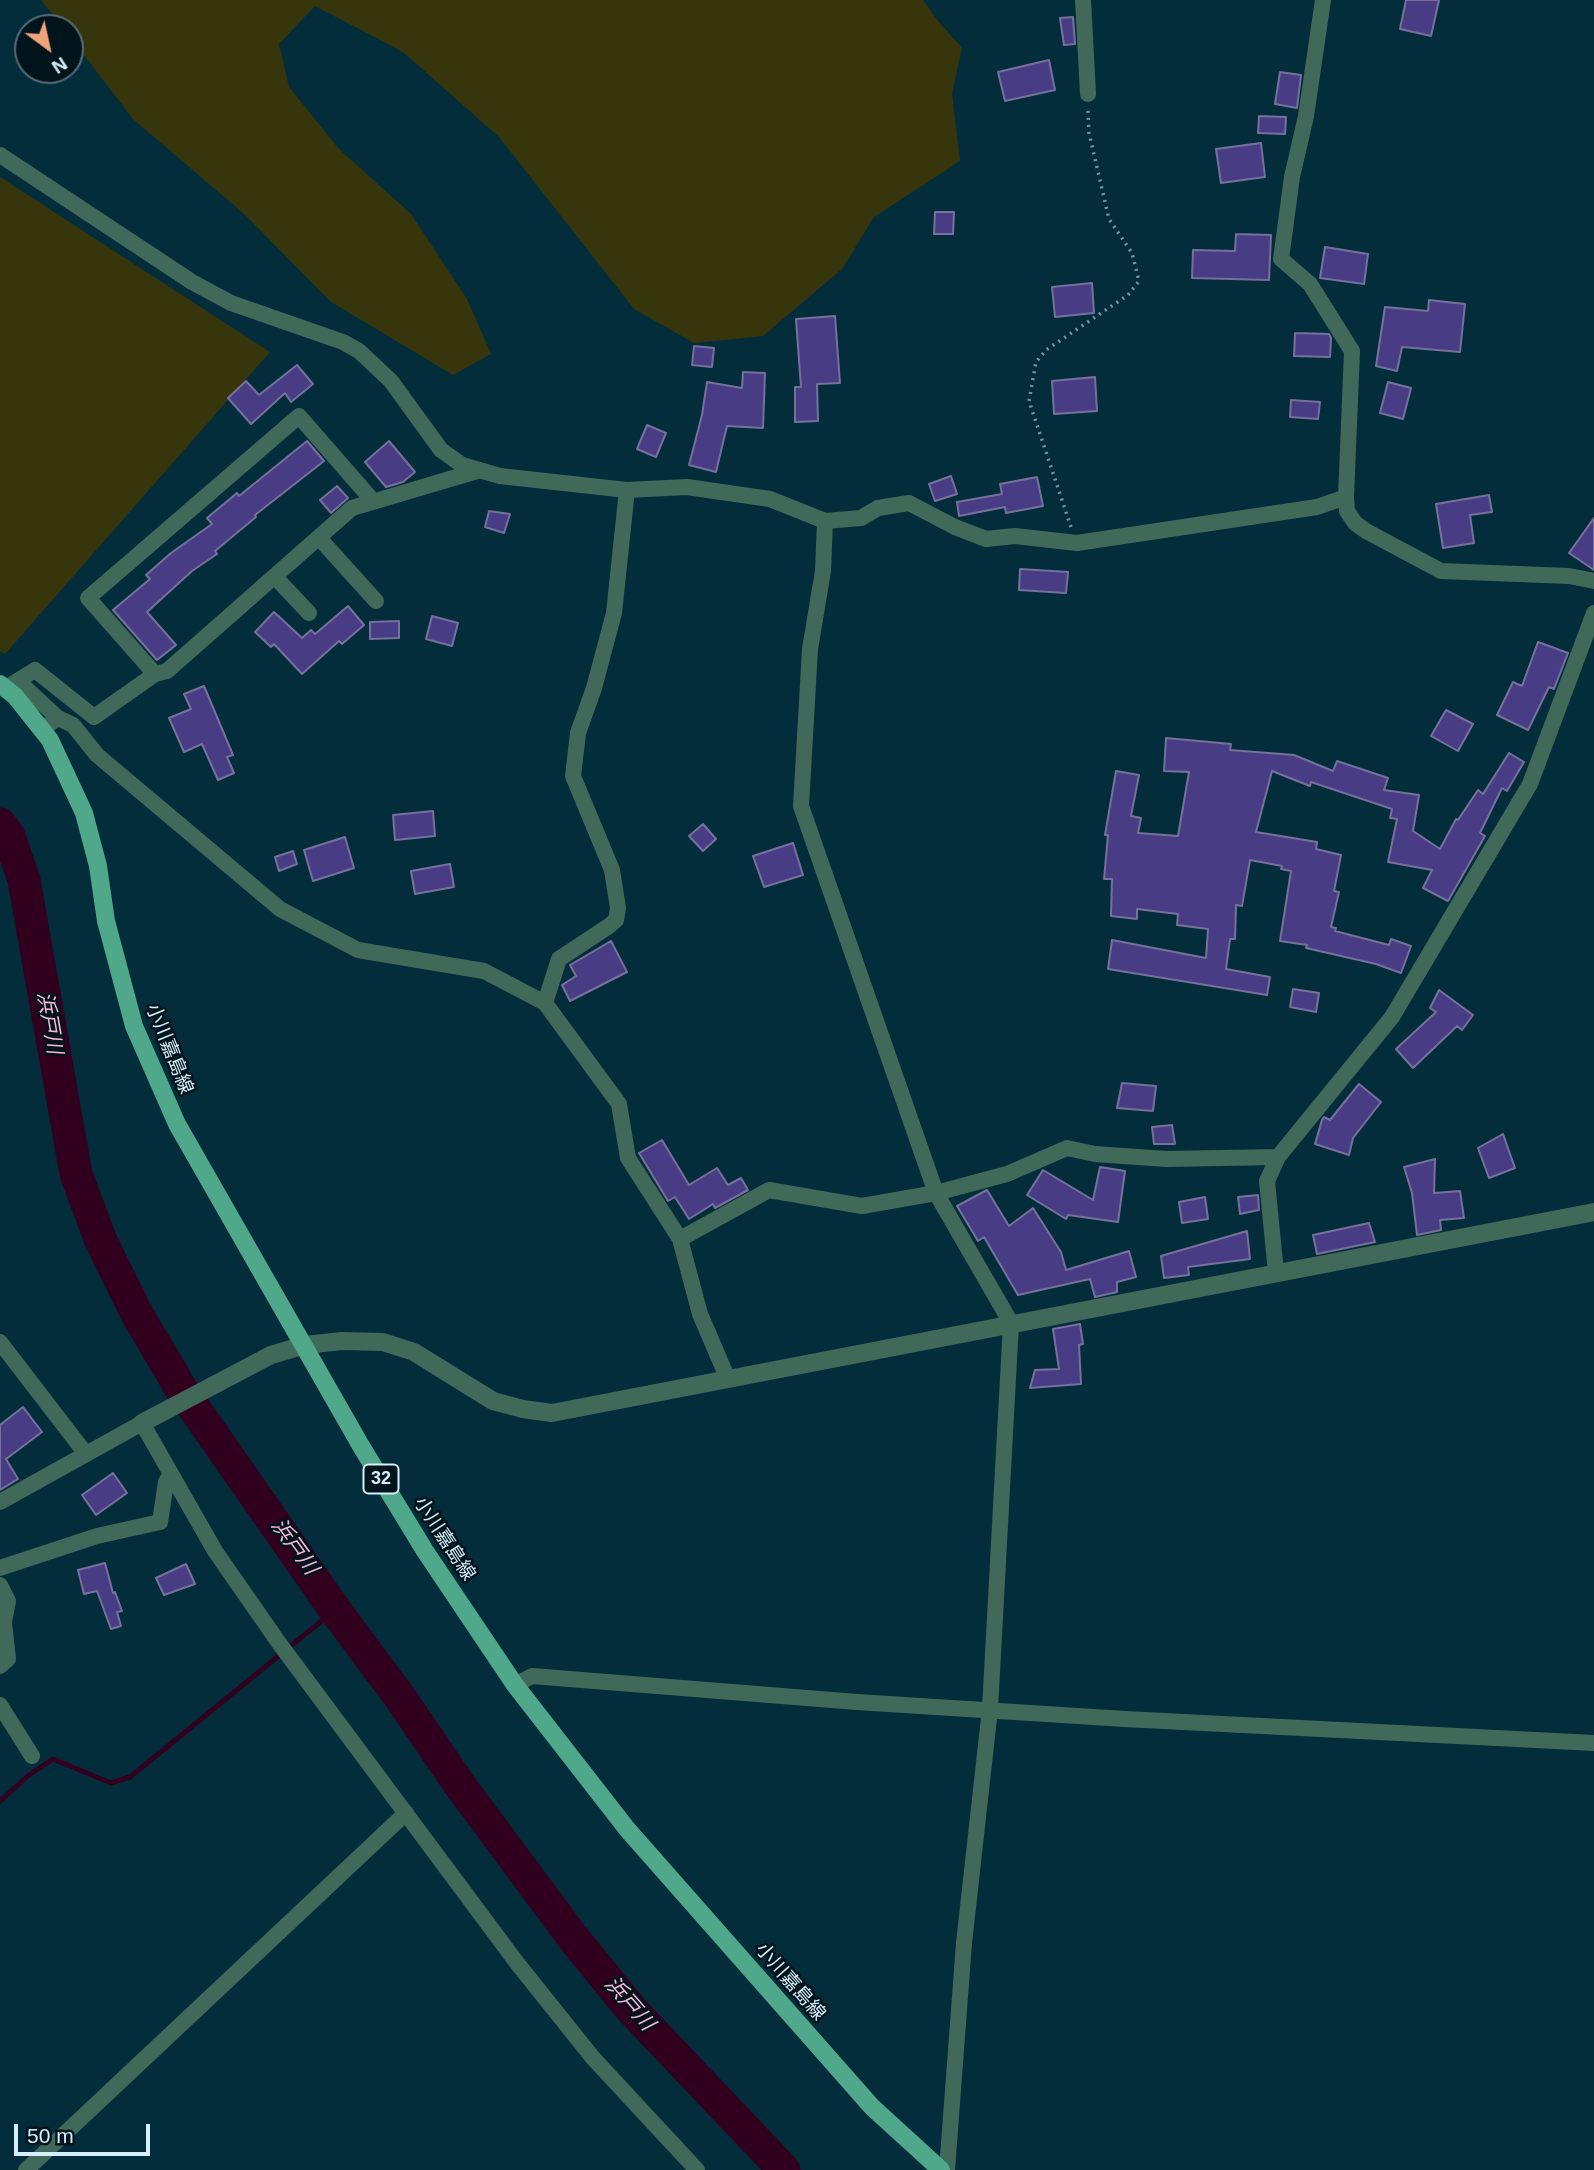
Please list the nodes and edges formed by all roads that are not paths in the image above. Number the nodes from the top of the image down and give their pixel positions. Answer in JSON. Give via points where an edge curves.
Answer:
{"nodes":[{"id":1,"x":1083,"y":0,"type":"edge"},
{"id":2,"x":1324,"y":0,"type":"edge"},
{"id":3,"x":1088,"y":94,"type":"road end"},
{"id":4,"x":0,"y":155,"type":"edge"},
{"id":5,"x":479,"y":470,"type":"junction"},
{"id":6,"x":627,"y":490,"type":"junction"},
{"id":7,"x":1346,"y":497,"type":"junction"},
{"id":8,"x":373,"y":501,"type":"junction"},
{"id":9,"x":825,"y":521,"type":"junction"},
{"id":10,"x":320,"y":539,"type":"junction"},
{"id":11,"x":275,"y":577,"type":"junction"},
{"id":12,"x":1594,"y":581,"type":"edge"},
{"id":13,"x":376,"y":601,"type":"dead end"},
{"id":14,"x":309,"y":613,"type":"dead end"},
{"id":15,"x":1594,"y":613,"type":"edge"},
{"id":16,"x":155,"y":674,"type":"junction"},
{"id":17,"x":8,"y":684,"type":"edge"},
{"id":18,"x":58,"y":718,"type":"junction"},
{"id":19,"x":41,"y":729,"type":"junction"},
{"id":20,"x":545,"y":1003,"type":"junction"},
{"id":21,"x":1278,"y":1157,"type":"junction"},
{"id":22,"x":936,"y":1194,"type":"junction"},
{"id":23,"x":1594,"y":1212,"type":"edge"},
{"id":24,"x":680,"y":1239,"type":"junction"},
{"id":25,"x":1276,"y":1273,"type":"junction"},
{"id":26,"x":1011,"y":1323,"type":"junction"},
{"id":27,"x":0,"y":1342,"type":"edge"},
{"id":28,"x":305,"y":1345,"type":"junction"},
{"id":29,"x":727,"y":1377,"type":"junction"},
{"id":30,"x":146,"y":1420,"type":"junction"},
{"id":31,"x":86,"y":1454,"type":"junction"},
{"id":32,"x":171,"y":1474,"type":"junction"},
{"id":33,"x":0,"y":1502,"type":"edge"},
{"id":34,"x":0,"y":1568,"type":"edge"},
{"id":35,"x":0,"y":1585,"type":"edge"},
{"id":36,"x":0,"y":1666,"type":"edge"},
{"id":37,"x":515,"y":1685,"type":"junction"},
{"id":38,"x":0,"y":1705,"type":"edge"},
{"id":39,"x":989,"y":1709,"type":"junction"},
{"id":40,"x":1594,"y":1743,"type":"edge"},
{"id":41,"x":33,"y":1756,"type":"dead end"},
{"id":42,"x":406,"y":1813,"type":"junction"},
{"id":43,"x":26,"y":2170,"type":"edge"},
{"id":44,"x":697,"y":2170,"type":"edge"},
{"id":45,"x":941,"y":2170,"type":"edge"},
{"id":46,"x":947,"y":2170,"type":"edge"}],
"edges":[{"from":1,"to":3,"type":"street"},
{"from":2,"to":7,"type":"street","via":[[1281,259],[1310,284],[1352,351]]},
{"from":4,"to":5,"type":"street","via":[[192,282],[231,303],[359,351],[391,381],[441,450],[461,465]]},
{"from":5,"to":6,"type":"street"},
{"from":5,"to":8,"type":"street"},
{"from":6,"to":9,"type":"street","via":[[687,487],[770,499]]},
{"from":6,"to":20,"type":"street","via":[[614,613],[578,733],[573,776],[612,870],[618,908],[616,920],[559,959]]},
{"from":7,"to":9,"type":"street","via":[[1317,507],[1077,543],[1015,536],[986,539],[909,503],[878,508],[861,518]]},
{"from":7,"to":12,"type":"street","via":[[1347,511],[1355,523],[1441,571]]},
{"from":8,"to":10,"type":"street","via":[[352,508]]},
{"from":8,"to":16,"type":"street","via":[[299,416],[88,598]]},
{"from":9,"to":22,"type":"street","via":[[823,571],[810,649],[801,806]]},
{"from":10,"to":11,"type":"street"},
{"from":10,"to":13,"type":"street"},
{"from":11,"to":14,"type":"street"},
{"from":11,"to":16,"type":"street","via":[[167,671]]},
{"from":15,"to":21,"type":"street","via":[[1530,784],[1392,1017]]},
{"from":16,"to":17,"type":"street","via":[[94,717],[35,670]]},
{"from":17,"to":18,"type":"street"},
{"from":17,"to":19,"type":"main road","name":"小川嘉島線","number":"32"},
{"from":18,"to":19,"type":"street"},
{"from":18,"to":20,"type":"street","via":[[73,725],[97,755],[280,909],[358,950],[484,971]]},
{"from":19,"to":28,"type":"main road","name":"小川嘉島線","number":"32","via":[[84,813],[99,866],[106,921],[134,1026],[153,1072],[177,1124]]},
{"from":20,"to":24,"type":"street","via":[[619,1104],[628,1158]]},
{"from":21,"to":22,"type":"street","via":[[1166,1159],[1067,1148],[1007,1174]]},
{"from":21,"to":25,"type":"street","via":[[1267,1181]]},
{"from":22,"to":24,"type":"street","via":[[862,1206],[769,1190]]},
{"from":22,"to":26,"type":"street"},
{"from":23,"to":25,"type":"street"},
{"from":24,"to":29,"type":"street","via":[[700,1314]]},
{"from":25,"to":26,"type":"street"},
{"from":26,"to":29,"type":"street"},
{"from":26,"to":39,"type":"street"},
{"from":27,"to":31,"type":"street"},
{"from":28,"to":29,"type":"street","via":[[383,1342],[414,1352],[493,1401],[552,1413]]},
{"from":28,"to":30,"type":"street","via":[[271,1355]]},
{"from":28,"to":37,"type":"main road","name":"小川嘉島線","number":"32","via":[[425,1551]]},
{"from":30,"to":31,"type":"street"},
{"from":30,"to":32,"type":"street"},
{"from":31,"to":33,"type":"street"},
{"from":32,"to":34,"type":"street","via":[[160,1522],[97,1536]]},
{"from":32,"to":42,"type":"street","via":[[215,1551]]},
{"from":35,"to":36,"type":"street","via":[[8,1601],[4,1622],[9,1659]]},
{"from":37,"to":39,"type":"street","via":[[531,1675]]},
{"from":37,"to":45,"type":"main road","name":"小川嘉島線","number":"32","via":[[627,1829],[872,2107]]},
{"from":38,"to":41,"type":"street"},
{"from":39,"to":40,"type":"street"},
{"from":39,"to":46,"type":"street","via":[[964,1942]]},
{"from":42,"to":43,"type":"street"},
{"from":42,"to":44,"type":"street","via":[[593,2058]]}]}
